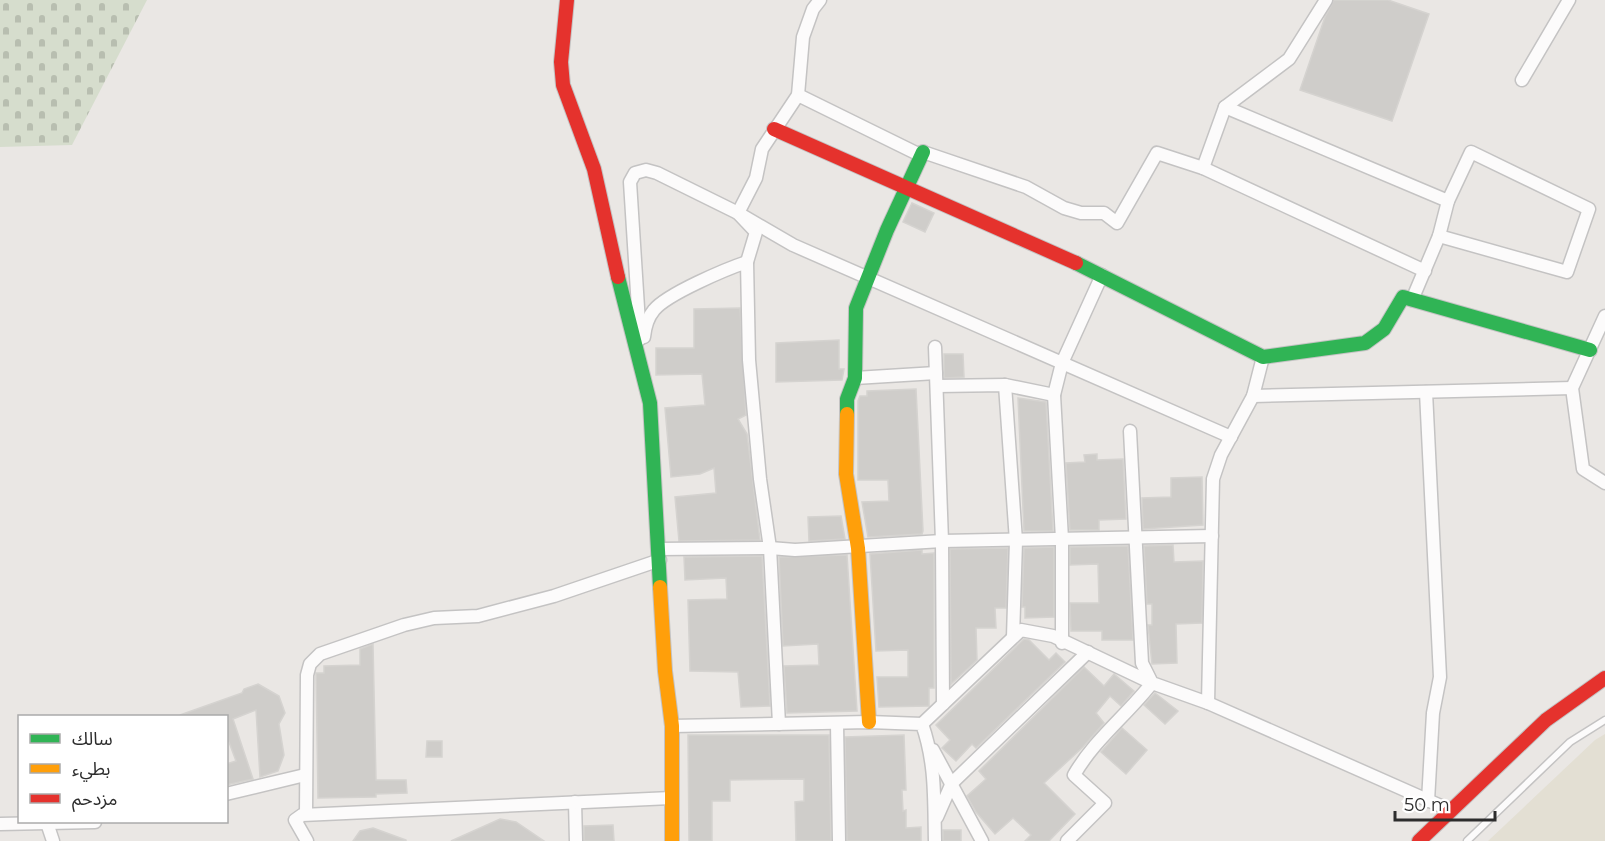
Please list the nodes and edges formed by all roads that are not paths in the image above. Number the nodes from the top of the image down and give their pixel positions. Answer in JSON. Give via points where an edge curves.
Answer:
{"nodes":[{"id":1,"x":567,"y":0,"type":"edge"},
{"id":2,"x":820,"y":0,"type":"edge"},
{"id":3,"x":1326,"y":0,"type":"edge"},
{"id":4,"x":1569,"y":0,"type":"edge"},
{"id":5,"x":1522,"y":80,"type":"dead end"},
{"id":6,"x":798,"y":95,"type":"junction"},
{"id":7,"x":1226,"y":108,"type":"junction"},
{"id":8,"x":774,"y":129,"type":"junction"},
{"id":9,"x":923,"y":152,"type":"junction"},
{"id":10,"x":1203,"y":168,"type":"junction"},
{"id":11,"x":908,"y":188,"type":"junction"},
{"id":12,"x":1448,"y":201,"type":"junction"},
{"id":13,"x":738,"y":213,"type":"junction"},
{"id":14,"x":1439,"y":236,"type":"junction"},
{"id":15,"x":747,"y":262,"type":"junction"},
{"id":16,"x":1425,"y":271,"type":"junction"},
{"id":17,"x":1101,"y":275,"type":"junction"},
{"id":18,"x":867,"y":278,"type":"junction"},
{"id":19,"x":1412,"y":300,"type":"junction"},
{"id":20,"x":1605,"y":316,"type":"edge"},
{"id":21,"x":934,"y":347,"type":"dead end"},
{"id":22,"x":1590,"y":350,"type":"junction"},
{"id":23,"x":1263,"y":357,"type":"junction"},
{"id":24,"x":641,"y":362,"type":"junction"},
{"id":25,"x":1062,"y":363,"type":"junction"},
{"id":26,"x":855,"y":378,"type":"junction"},
{"id":27,"x":937,"y":380,"type":"junction"},
{"id":28,"x":1005,"y":385,"type":"junction"},
{"id":29,"x":1572,"y":388,"type":"junction"},
{"id":30,"x":1426,"y":392,"type":"junction"},
{"id":31,"x":1054,"y":395,"type":"junction"},
{"id":32,"x":1253,"y":396,"type":"junction"},
{"id":33,"x":1130,"y":431,"type":"dead end"},
{"id":34,"x":1231,"y":436,"type":"junction"},
{"id":35,"x":1605,"y":483,"type":"edge"},
{"id":36,"x":1212,"y":536,"type":"junction"},
{"id":37,"x":1136,"y":538,"type":"junction"},
{"id":38,"x":1062,"y":539,"type":"junction"},
{"id":39,"x":1016,"y":541,"type":"junction"},
{"id":40,"x":942,"y":542,"type":"junction"},
{"id":41,"x":770,"y":548,"type":"junction"},
{"id":42,"x":858,"y":548,"type":"junction"},
{"id":43,"x":659,"y":554,"type":"junction"},
{"id":44,"x":1013,"y":637,"type":"junction"},
{"id":45,"x":1062,"y":643,"type":"junction"},
{"id":46,"x":1088,"y":652,"type":"junction"},
{"id":47,"x":1605,"y":678,"type":"edge"},
{"id":48,"x":1152,"y":683,"type":"junction"},
{"id":49,"x":1208,"y":703,"type":"junction"},
{"id":50,"x":943,"y":704,"type":"junction"},
{"id":51,"x":1605,"y":720,"type":"edge"},
{"id":52,"x":869,"y":722,"type":"junction"},
{"id":53,"x":779,"y":724,"type":"junction"},
{"id":54,"x":837,"y":724,"type":"junction"},
{"id":55,"x":922,"y":724,"type":"junction"},
{"id":56,"x":672,"y":726,"type":"junction"},
{"id":57,"x":929,"y":744,"type":"junction"},
{"id":58,"x":305,"y":775,"type":"junction"},
{"id":59,"x":952,"y":783,"type":"junction"},
{"id":60,"x":228,"y":794,"type":"edge"},
{"id":61,"x":670,"y":798,"type":"junction"},
{"id":62,"x":1428,"y":801,"type":"junction"},
{"id":63,"x":575,"y":802,"type":"junction"},
{"id":64,"x":1450,"y":810,"type":"junction"},
{"id":65,"x":306,"y":814,"type":"junction"},
{"id":66,"x":71,"y":823,"type":"edge"},
{"id":67,"x":0,"y":824,"type":"edge"},
{"id":68,"x":47,"y":824,"type":"junction"},
{"id":69,"x":934,"y":824,"type":"junction"},
{"id":70,"x":53,"y":841,"type":"edge"},
{"id":71,"x":307,"y":841,"type":"edge"},
{"id":72,"x":576,"y":841,"type":"edge"},
{"id":73,"x":672,"y":841,"type":"edge"},
{"id":74,"x":839,"y":841,"type":"edge"},
{"id":75,"x":935,"y":841,"type":"edge"},
{"id":76,"x":982,"y":841,"type":"edge"},
{"id":77,"x":1067,"y":841,"type":"edge"},
{"id":78,"x":1419,"y":841,"type":"edge"},
{"id":79,"x":1467,"y":841,"type":"edge"}],
"edges":[{"from":1,"to":24,"type":"street","via":[[561,62],[563,85],[594,169]]},
{"from":2,"to":6,"type":"street","via":[[803,37]]},
{"from":3,"to":7,"type":"street","via":[[1289,59]]},
{"from":4,"to":5,"type":"street"},
{"from":6,"to":8,"type":"street"},
{"from":6,"to":9,"type":"street","via":[[918,154]]},
{"from":7,"to":10,"type":"street"},
{"from":7,"to":12,"type":"street"},
{"from":8,"to":11,"type":"street"},
{"from":8,"to":13,"type":"street","via":[[762,149],[756,178]]},
{"from":9,"to":10,"type":"street","via":[[1026,187],[1064,208],[1104,213],[1117,224],[1157,153]]},
{"from":9,"to":11,"type":"street"},
{"from":10,"to":16,"type":"street"},
{"from":11,"to":17,"type":"street"},
{"from":11,"to":18,"type":"street"},
{"from":12,"to":14,"type":"street"},
{"from":12,"to":14,"type":"street","via":[[1471,152],[1589,209],[1567,272]]},
{"from":13,"to":15,"type":"street","via":[[756,232]]},
{"from":13,"to":18,"type":"street","via":[[793,245]]},
{"from":13,"to":24,"type":"street","via":[[657,173],[635,173],[630,182]]},
{"from":14,"to":16,"type":"street"},
{"from":15,"to":24,"type":"street","via":[[654,309],[644,331]]},
{"from":15,"to":41,"type":"street","via":[[749,360]]},
{"from":16,"to":19,"type":"street"},
{"from":17,"to":23,"type":"street"},
{"from":17,"to":25,"type":"street"},
{"from":18,"to":25,"type":"street"},
{"from":18,"to":26,"type":"street","via":[[856,308]]},
{"from":19,"to":22,"type":"street"},
{"from":19,"to":23,"type":"street","via":[[1403,297],[1384,329],[1365,343]]},
{"from":20,"to":22,"type":"street"},
{"from":21,"to":27,"type":"street"},
{"from":22,"to":29,"type":"street"},
{"from":23,"to":32,"type":"street"},
{"from":24,"to":43,"type":"street","via":[[650,403]]},
{"from":25,"to":31,"type":"street"},
{"from":25,"to":34,"type":"street"},
{"from":26,"to":27,"type":"street"},
{"from":26,"to":42,"type":"street","via":[[847,399],[846,474]]},
{"from":27,"to":28,"type":"street"},
{"from":27,"to":40,"type":"street"},
{"from":28,"to":31,"type":"street"},
{"from":28,"to":39,"type":"street"},
{"from":29,"to":30,"type":"street"},
{"from":29,"to":35,"type":"street","via":[[1583,469]]},
{"from":30,"to":32,"type":"street"},
{"from":30,"to":62,"type":"street","via":[[1440,677],[1433,712]]},
{"from":31,"to":38,"type":"street"},
{"from":32,"to":34,"type":"street"},
{"from":33,"to":37,"type":"street"},
{"from":34,"to":36,"type":"street","via":[[1213,478]]},
{"from":36,"to":37,"type":"street"},
{"from":36,"to":49,"type":"street"},
{"from":37,"to":38,"type":"street"},
{"from":37,"to":48,"type":"street","via":[[1142,663]]},
{"from":38,"to":39,"type":"street"},
{"from":38,"to":45,"type":"street"},
{"from":39,"to":40,"type":"street"},
{"from":39,"to":44,"type":"street"},
{"from":40,"to":42,"type":"street"},
{"from":40,"to":50,"type":"street"},
{"from":41,"to":42,"type":"street"},
{"from":41,"to":43,"type":"street"},
{"from":41,"to":53,"type":"street"},
{"from":42,"to":52,"type":"street"},
{"from":43,"to":56,"type":"street"},
{"from":43,"to":58,"type":"street","via":[[554,596],[478,616],[434,618],[404,625],[320,654],[310,664],[307,675]]},
{"from":44,"to":45,"type":"street","via":[[1021,630],[1035,631]]},
{"from":44,"to":50,"type":"street"},
{"from":45,"to":46,"type":"street"},
{"from":46,"to":48,"type":"street"},
{"from":46,"to":59,"type":"street"},
{"from":47,"to":64,"type":"street","via":[[1546,720]]},
{"from":48,"to":49,"type":"street"},
{"from":48,"to":77,"type":"street","via":[[1129,712],[1087,751],[1074,775],[1105,803]]},
{"from":49,"to":62,"type":"street"},
{"from":50,"to":55,"type":"street"},
{"from":51,"to":79,"type":"lane","via":[[1570,742]]},
{"from":52,"to":54,"type":"street"},
{"from":52,"to":55,"type":"street"},
{"from":53,"to":54,"type":"street"},
{"from":53,"to":56,"type":"street"},
{"from":54,"to":74,"type":"street"},
{"from":55,"to":57,"type":"street"},
{"from":56,"to":61,"type":"street"},
{"from":57,"to":59,"type":"street"},
{"from":57,"to":69,"type":"street","via":[[935,781]]},
{"from":58,"to":60,"type":"street"},
{"from":58,"to":65,"type":"street"},
{"from":59,"to":69,"type":"street"},
{"from":59,"to":76,"type":"street"},
{"from":61,"to":63,"type":"street"},
{"from":61,"to":73,"type":"street"},
{"from":62,"to":64,"type":"street"},
{"from":63,"to":65,"type":"street"},
{"from":63,"to":72,"type":"street"},
{"from":64,"to":78,"type":"street"},
{"from":65,"to":71,"type":"street","via":[[295,820]]},
{"from":66,"to":68,"type":"street"},
{"from":67,"to":68,"type":"street"},
{"from":68,"to":70,"type":"street"},
{"from":69,"to":75,"type":"street"}]}
